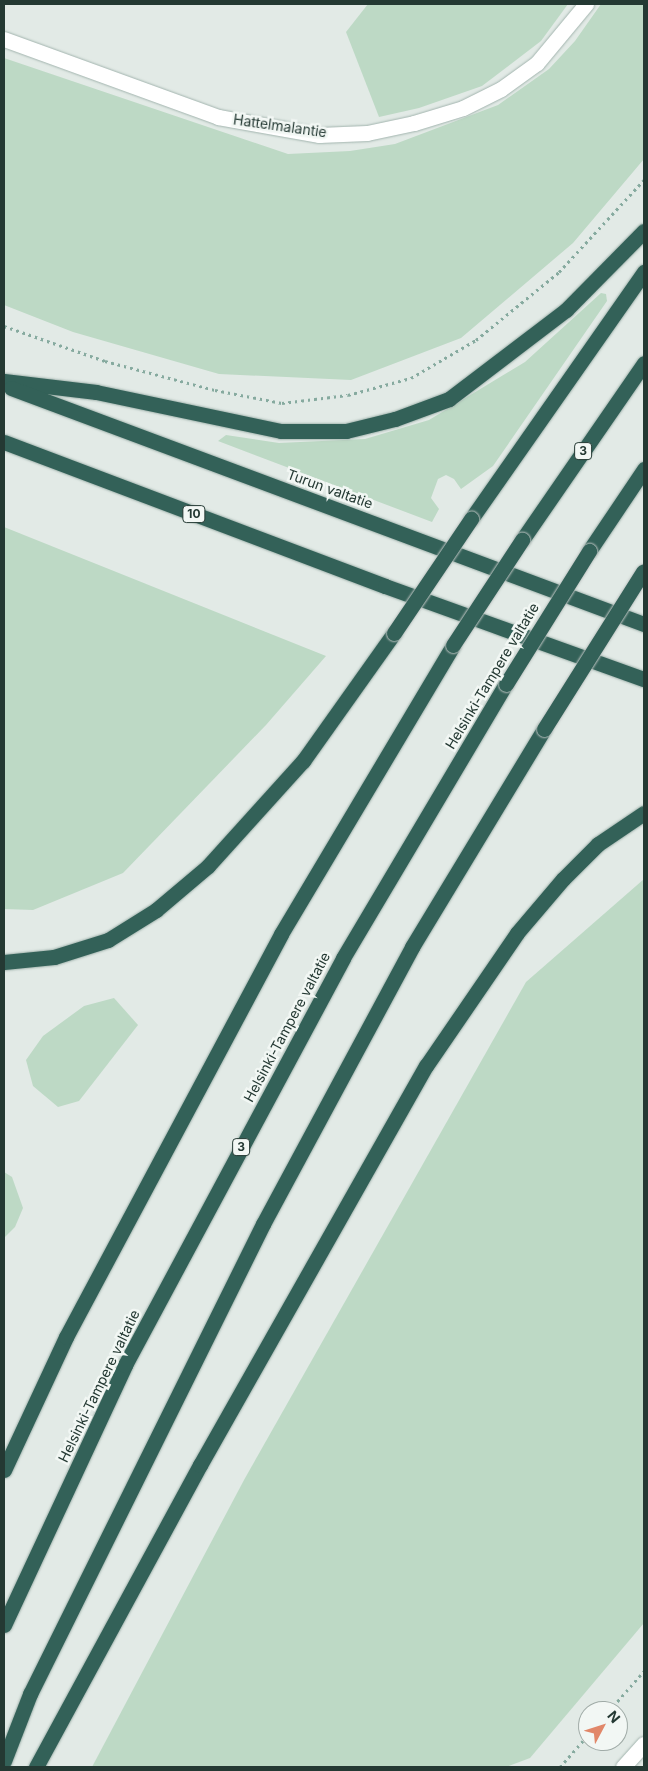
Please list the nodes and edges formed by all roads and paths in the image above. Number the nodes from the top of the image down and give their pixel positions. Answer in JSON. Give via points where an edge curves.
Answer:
{"nodes":[{"id":1,"x":586,"y":4,"type":"edge"},
{"id":2,"x":4,"y":39,"type":"edge"},
{"id":3,"x":644,"y":180,"type":"edge"},
{"id":4,"x":644,"y":231,"type":"edge"},
{"id":5,"x":644,"y":272,"type":"edge"},
{"id":6,"x":4,"y":326,"type":"edge"},
{"id":7,"x":644,"y":363,"type":"edge"},
{"id":8,"x":4,"y":381,"type":"edge"},
{"id":9,"x":4,"y":386,"type":"edge"},
{"id":10,"x":4,"y":442,"type":"edge"},
{"id":11,"x":644,"y":468,"type":"edge"},
{"id":12,"x":643,"y":571,"type":"edge"},
{"id":13,"x":644,"y":624,"type":"edge"},
{"id":14,"x":644,"y":679,"type":"edge"},
{"id":15,"x":644,"y":813,"type":"edge"},
{"id":16,"x":4,"y":962,"type":"edge"},
{"id":17,"x":4,"y":1470,"type":"edge"},
{"id":18,"x":4,"y":1625,"type":"edge"},
{"id":19,"x":644,"y":1671,"type":"edge"},
{"id":20,"x":618,"y":1701,"type":"edge"},
{"id":21,"x":644,"y":1744,"type":"edge"},
{"id":22,"x":578,"y":1746,"type":"edge"},
{"id":23,"x":4,"y":1761,"type":"edge"},
{"id":24,"x":36,"y":1767,"type":"edge"},
{"id":25,"x":560,"y":1767,"type":"edge"},
{"id":26,"x":623,"y":1767,"type":"edge"}],
"edges":[{"from":1,"to":2,"type":"street","name":"Hattelmalantie","via":[[537,64],[501,89],[463,108],[367,133],[319,135],[218,117]]},
{"from":3,"to":6,"type":"path","via":[[560,272],[476,340],[410,378],[348,395],[282,403],[215,390],[105,361]]},
{"from":4,"to":8,"type":"highway","via":[[566,310],[449,399],[395,419],[346,431],[281,431],[96,392]]},
{"from":5,"to":16,"type":"highway","bridge":true,"via":[[303,760],[208,866],[156,910],[108,940],[54,957]]},
{"from":7,"to":17,"type":"highway","number":"3","bridge":true,"via":[[453,645],[281,934],[66,1337]]},
{"from":9,"to":13,"type":"highway","name":"Turun valtatie"},
{"from":10,"to":14,"type":"highway","number":"10","via":[[385,586]]},
{"from":11,"to":18,"type":"highway","name":"Helsinki-Tampere valtatie","number":"3","bridge":true,"via":[[506,684],[342,958],[129,1356]]},
{"from":12,"to":23,"type":"highway","bridge":true,"via":[[412,946],[263,1224],[30,1694]]},
{"from":15,"to":24,"type":"highway","via":[[598,844],[562,879],[517,933],[426,1066],[200,1465]]},
{"from":19,"to":20,"type":"path"},
{"from":21,"to":26,"type":"street"},
{"from":22,"to":25,"type":"path"}]}
